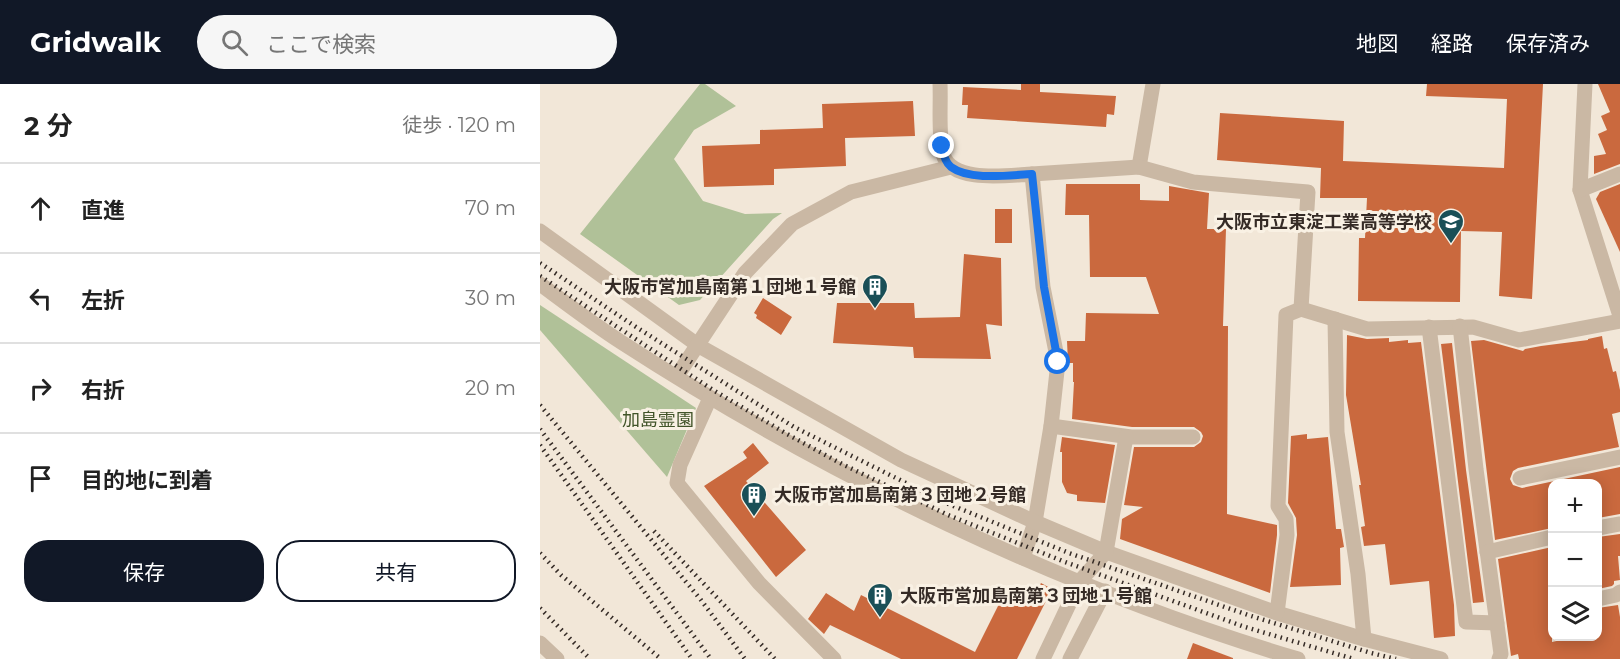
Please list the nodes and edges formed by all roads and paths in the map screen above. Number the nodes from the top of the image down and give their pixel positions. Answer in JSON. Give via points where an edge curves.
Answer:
{"nodes":[{"id":1,"x":940,"y":84,"type":"edge"},
{"id":2,"x":1585,"y":84,"type":"edge"},
{"id":3,"x":1148,"y":85,"type":"edge"},
{"id":4,"x":951,"y":167,"type":"junction"},
{"id":5,"x":1139,"y":167,"type":"junction"},
{"id":6,"x":1032,"y":174,"type":"junction"},
{"id":7,"x":1620,"y":174,"type":"edge"},
{"id":8,"x":1580,"y":190,"type":"junction"},
{"id":9,"x":540,"y":231,"type":"edge"},
{"id":10,"x":540,"y":284,"type":"edge"},
{"id":11,"x":1301,"y":309,"type":"junction"},
{"id":12,"x":1620,"y":316,"type":"edge"},
{"id":13,"x":1335,"y":319,"type":"junction"},
{"id":14,"x":1620,"y":321,"type":"edge"},
{"id":15,"x":1460,"y":326,"type":"junction"},
{"id":16,"x":1429,"y":327,"type":"junction"},
{"id":17,"x":699,"y":346,"type":"junction"},
{"id":18,"x":677,"y":376,"type":"junction"},
{"id":19,"x":710,"y":398,"type":"junction"},
{"id":20,"x":1051,"y":426,"type":"junction"},
{"id":21,"x":1126,"y":437,"type":"junction"},
{"id":22,"x":1193,"y":437,"type":"dead end"},
{"id":23,"x":1620,"y":457,"type":"edge"},
{"id":24,"x":1520,"y":478,"type":"dead end"},
{"id":25,"x":1035,"y":522,"type":"junction"},
{"id":26,"x":1620,"y":524,"type":"edge"},
{"id":27,"x":1602,"y":527,"type":"edge"},
{"id":28,"x":1548,"y":538,"type":"edge"},
{"id":29,"x":1106,"y":552,"type":"junction"},
{"id":30,"x":1487,"y":552,"type":"junction"},
{"id":31,"x":1023,"y":558,"type":"junction"},
{"id":32,"x":1080,"y":581,"type":"junction"},
{"id":33,"x":1105,"y":591,"type":"junction"},
{"id":34,"x":1620,"y":592,"type":"edge"},
{"id":35,"x":1602,"y":598,"type":"edge"},
{"id":36,"x":1277,"y":612,"type":"junction"},
{"id":37,"x":1497,"y":623,"type":"junction"},
{"id":38,"x":1364,"y":639,"type":"junction"},
{"id":39,"x":540,"y":643,"type":"edge"},
{"id":40,"x":1045,"y":654,"type":"edge"},
{"id":41,"x":1075,"y":657,"type":"edge"},
{"id":42,"x":557,"y":659,"type":"edge"},
{"id":43,"x":834,"y":659,"type":"edge"},
{"id":44,"x":1298,"y":659,"type":"edge"},
{"id":45,"x":1441,"y":659,"type":"edge"},
{"id":46,"x":1499,"y":659,"type":"edge"}],
"edges":[{"from":1,"to":4,"type":"street","via":[[942,146]]},
{"from":2,"to":8,"type":"street"},
{"from":3,"to":5,"type":"street"},
{"from":4,"to":6,"type":"street","via":[[966,174]]},
{"from":4,"to":17,"type":"street","via":[[851,192],[792,224],[745,273]]},
{"from":5,"to":6,"type":"street"},
{"from":5,"to":11,"type":"street","via":[[1193,182],[1308,192]]},
{"from":6,"to":20,"type":"street","via":[[1044,287],[1058,362]]},
{"from":7,"to":8,"type":"street"},
{"from":8,"to":12,"type":"street"},
{"from":9,"to":17,"type":"street"},
{"from":10,"to":18,"type":"street","via":[[620,342]]},
{"from":11,"to":13,"type":"street"},
{"from":11,"to":36,"type":"street","via":[[1286,315],[1278,506],[1286,519],[1287,535]]},
{"from":13,"to":16,"type":"street","via":[[1366,329]]},
{"from":13,"to":38,"type":"street","via":[[1337,432]]},
{"from":14,"to":15,"type":"street","via":[[1519,340]]},
{"from":15,"to":16,"type":"street"},
{"from":15,"to":30,"type":"street"},
{"from":16,"to":37,"type":"street","via":[[1466,622]]},
{"from":17,"to":18,"type":"street"},
{"from":17,"to":25,"type":"street","via":[[901,459]]},
{"from":18,"to":19,"type":"street"},
{"from":19,"to":31,"type":"street","via":[[810,456]]},
{"from":19,"to":43,"type":"street","via":[[680,465],[678,483],[759,584]]},
{"from":20,"to":21,"type":"street"},
{"from":20,"to":25,"type":"street"},
{"from":21,"to":22,"type":"street"},
{"from":21,"to":29,"type":"street"},
{"from":23,"to":24,"type":"street"},
{"from":25,"to":29,"type":"street"},
{"from":25,"to":31,"type":"street"},
{"from":26,"to":27,"type":"street"},
{"from":28,"to":30,"type":"street"},
{"from":29,"to":32,"type":"street"},
{"from":29,"to":36,"type":"street"},
{"from":30,"to":37,"type":"street"},
{"from":31,"to":32,"type":"street"},
{"from":32,"to":33,"type":"street"},
{"from":32,"to":40,"type":"street"},
{"from":33,"to":41,"type":"street"},
{"from":33,"to":44,"type":"street"},
{"from":34,"to":35,"type":"street"},
{"from":36,"to":38,"type":"street"},
{"from":37,"to":46,"type":"street"},
{"from":38,"to":45,"type":"street"},
{"from":39,"to":42,"type":"street"},
{"from":40,"to":41,"type":"street"}]}
